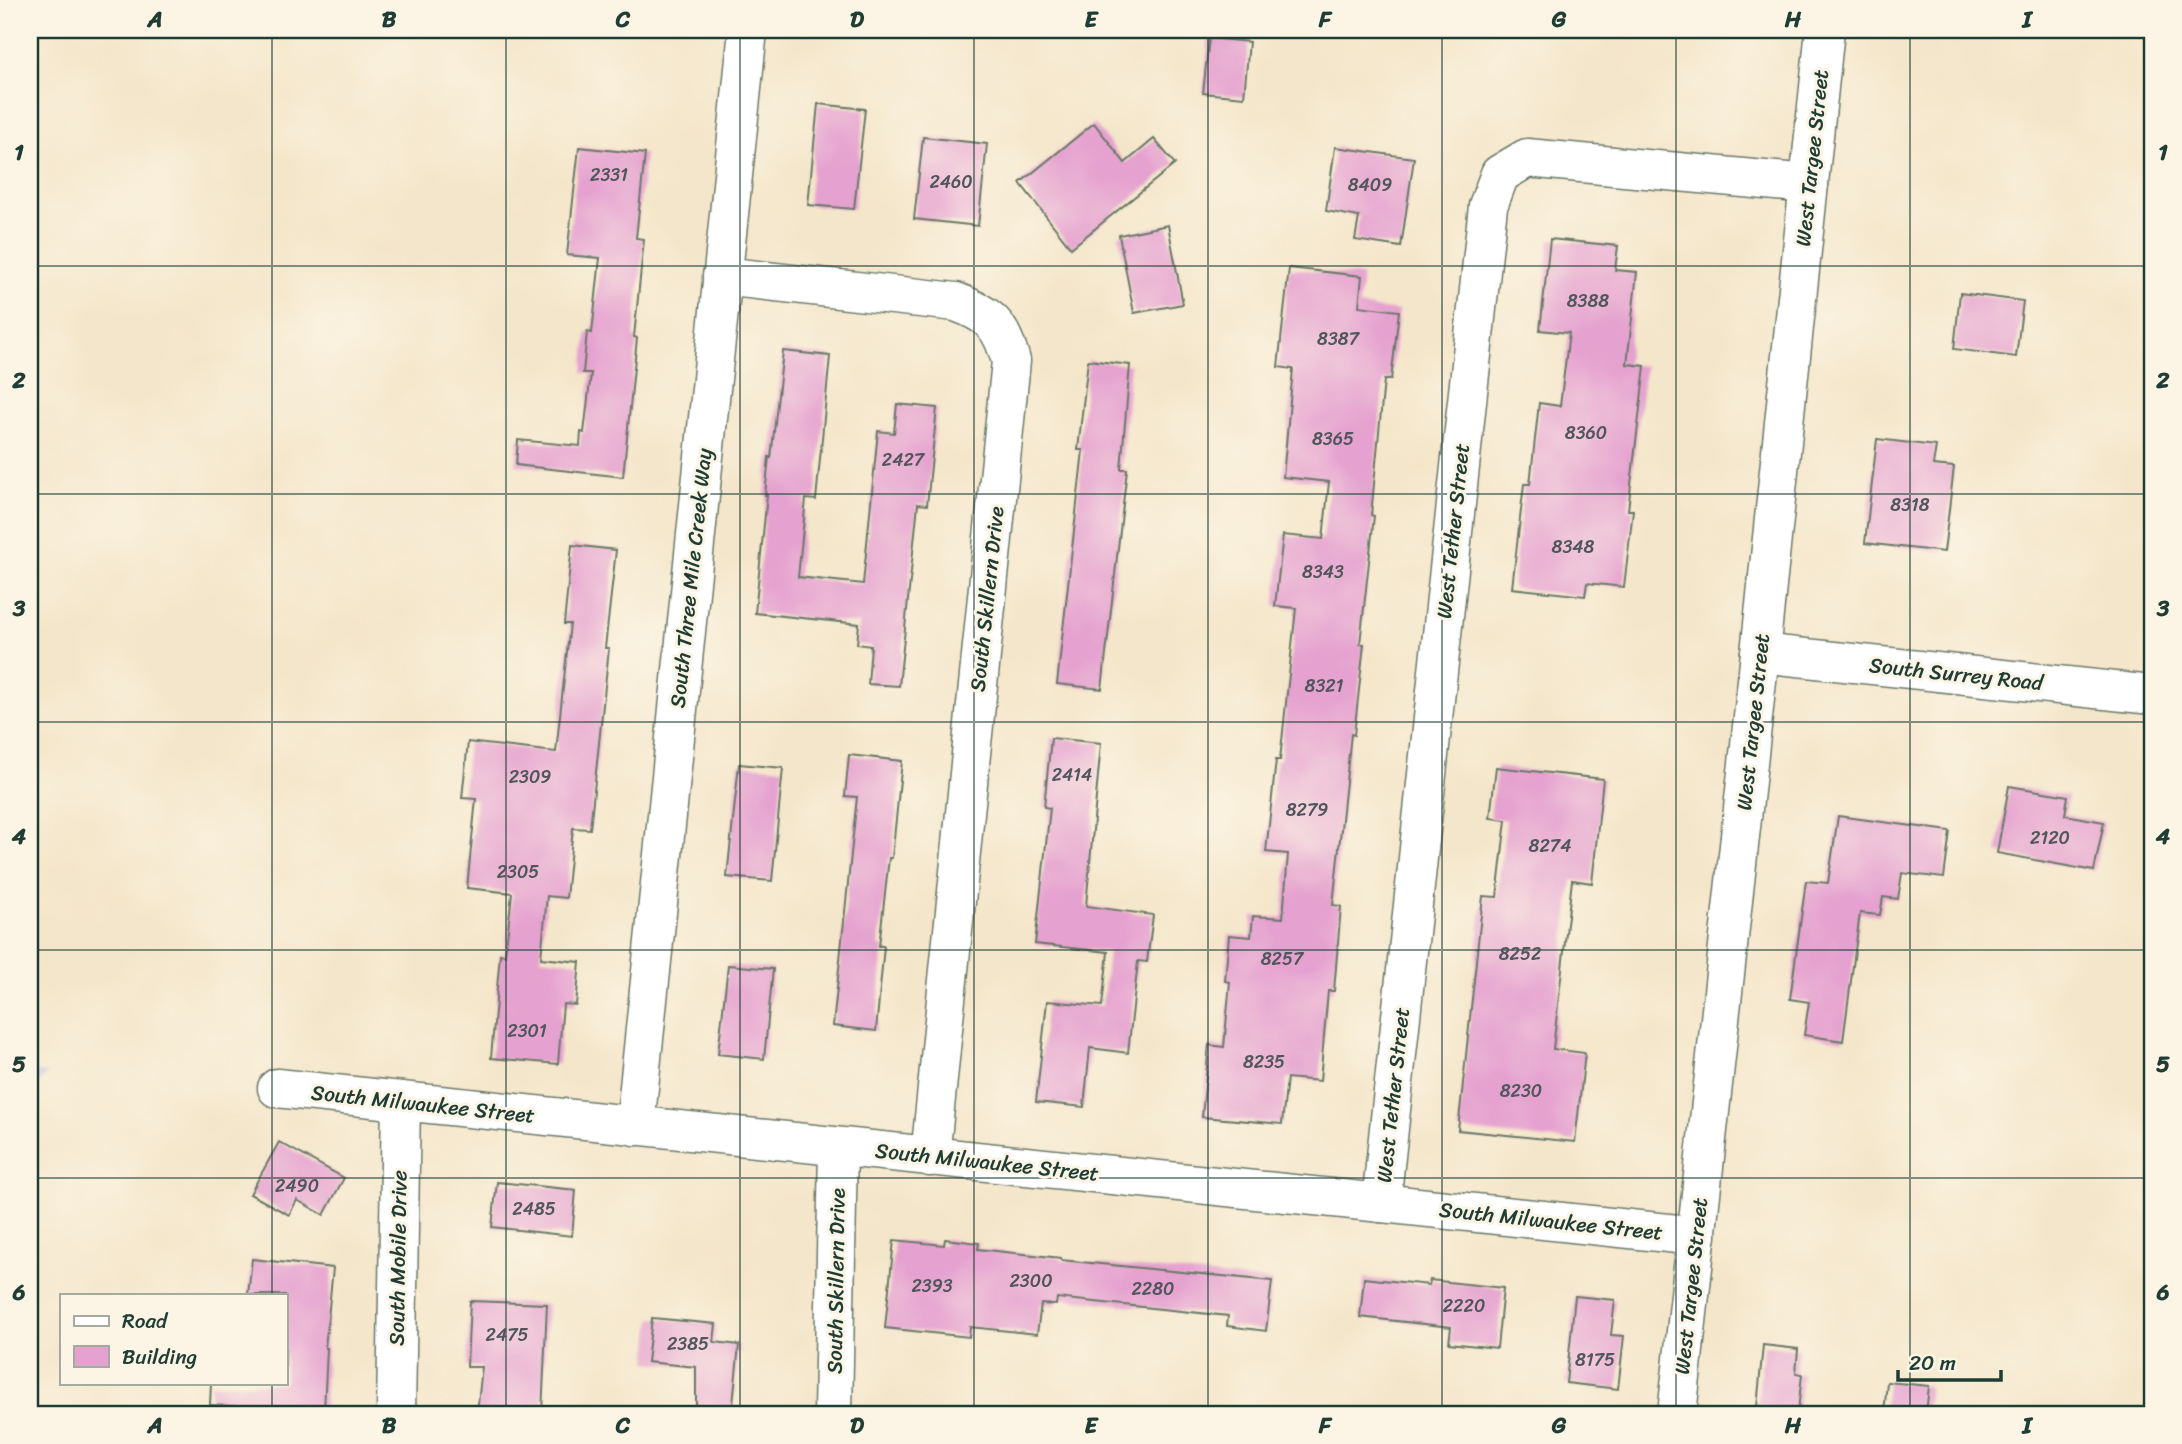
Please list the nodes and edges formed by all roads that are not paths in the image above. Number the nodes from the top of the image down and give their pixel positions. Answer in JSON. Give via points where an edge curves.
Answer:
{"nodes":[{"id":1,"x":748,"y":30,"type":"edge"},
{"id":2,"x":1825,"y":30,"type":"edge"},
{"id":3,"x":1809,"y":184,"type":"junction"},
{"id":4,"x":722,"y":276,"type":"junction"},
{"id":5,"x":1760,"y":653,"type":"junction"},
{"id":6,"x":2152,"y":695,"type":"edge"},
{"id":7,"x":277,"y":1088,"type":"dead end"},
{"id":8,"x":401,"y":1101,"type":"junction"},
{"id":9,"x":635,"y":1126,"type":"junction"},
{"id":10,"x":838,"y":1147,"type":"junction"},
{"id":11,"x":930,"y":1157,"type":"junction"},
{"id":12,"x":1381,"y":1203,"type":"junction"},
{"id":13,"x":1697,"y":1236,"type":"junction"},
{"id":14,"x":396,"y":1414,"type":"edge"},
{"id":15,"x":834,"y":1414,"type":"edge"},
{"id":16,"x":1678,"y":1414,"type":"edge"}],
"edges":[{"from":1,"to":4,"type":"street","name":"South Three Mile Creek Way"},
{"from":2,"to":3,"type":"street","name":"West Targee Street"},
{"from":3,"to":5,"type":"street","name":"West Targee Street"},
{"from":3,"to":12,"type":"street","name":"West Tether Street","via":[[1527,158],[1500,174],[1488,206]]},
{"from":4,"to":9,"type":"street","name":"South Three Mile Creek Way"},
{"from":4,"to":11,"type":"street","name":"South Skillern Drive","via":[[956,302],[997,325],[1011,361]]},
{"from":5,"to":6,"type":"street","name":"South Surrey Road"},
{"from":5,"to":13,"type":"street","name":"West Targee Street"},
{"from":7,"to":8,"type":"street","name":"South Milwaukee Street"},
{"from":8,"to":9,"type":"street","name":"South Milwaukee Street"},
{"from":8,"to":14,"type":"street","name":"South Mobile Drive"},
{"from":9,"to":10,"type":"street","name":"South Milwaukee Street"},
{"from":10,"to":11,"type":"street","name":"South Milwaukee Street"},
{"from":10,"to":15,"type":"street","name":"South Skillern Drive"},
{"from":11,"to":12,"type":"street","name":"South Milwaukee Street"},
{"from":12,"to":13,"type":"street","name":"South Milwaukee Street"},
{"from":13,"to":16,"type":"street","name":"West Targee Street"}]}
